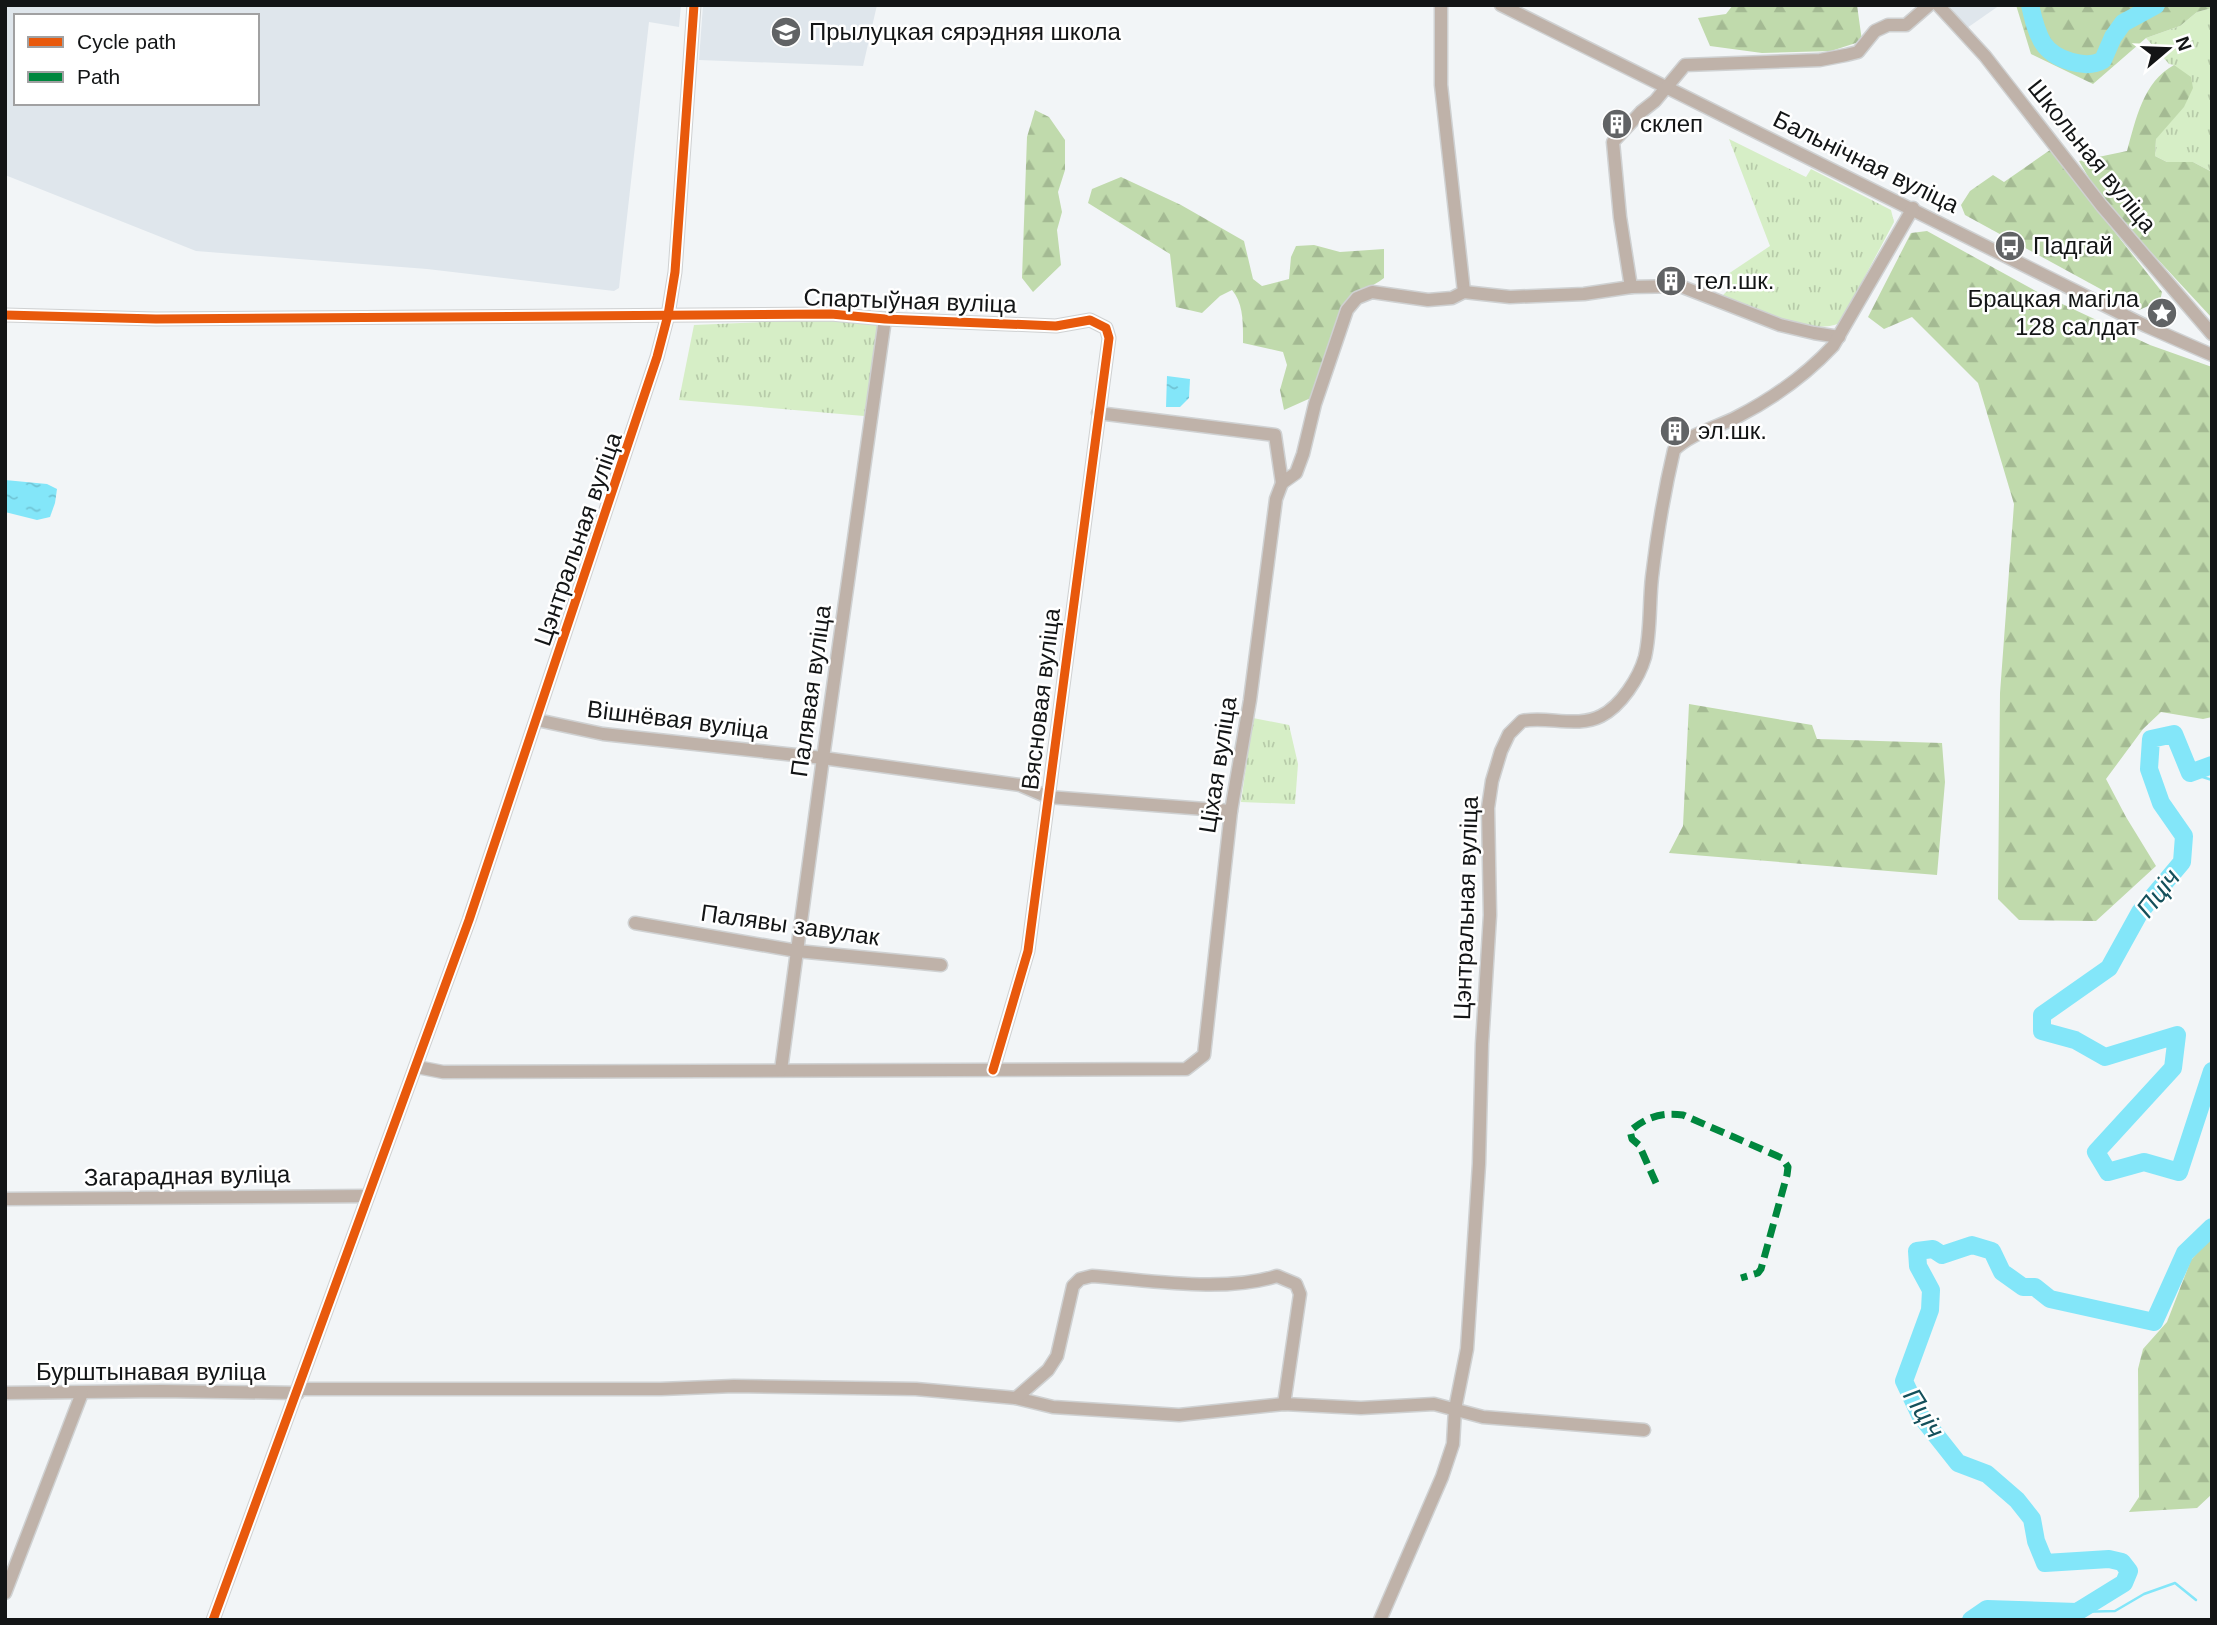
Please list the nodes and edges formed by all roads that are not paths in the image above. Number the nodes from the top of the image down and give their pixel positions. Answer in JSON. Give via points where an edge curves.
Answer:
{"nodes":[{"id":1,"x":694,"y":5,"type":"edge"},
{"id":2,"x":1441,"y":5,"type":"edge"},
{"id":3,"x":1501,"y":5,"type":"edge"},
{"id":4,"x":1929,"y":5,"type":"edge"},
{"id":5,"x":1938,"y":5,"type":"edge"},
{"id":6,"x":1667,"y":87,"type":"junction"},
{"id":7,"x":1913,"y":208,"type":"junction"},
{"id":8,"x":1631,"y":287,"type":"junction"},
{"id":9,"x":1464,"y":292,"type":"junction"},
{"id":10,"x":5,"y":315,"type":"edge"},
{"id":11,"x":668,"y":315,"type":"junction"},
{"id":12,"x":885,"y":319,"type":"junction"},
{"id":13,"x":1106,"y":328,"type":"joint"},
{"id":14,"x":2212,"y":334,"type":"edge"},
{"id":15,"x":1836,"y":341,"type":"junction"},
{"id":16,"x":2212,"y":355,"type":"edge"},
{"id":17,"x":1098,"y":413,"type":"junction"},
{"id":18,"x":1282,"y":483,"type":"junction"},
{"id":19,"x":537,"y":720,"type":"junction"},
{"id":20,"x":823,"y":758,"type":"junction"},
{"id":21,"x":1048,"y":797,"type":"junction"},
{"id":22,"x":1231,"y":811,"type":"junction"},
{"id":23,"x":635,"y":923,"type":"dead end"},
{"id":24,"x":797,"y":951,"type":"junction"},
{"id":25,"x":941,"y":965,"type":"dead end"},
{"id":26,"x":417,"y":1067,"type":"junction"},
{"id":27,"x":781,"y":1069,"type":"junction"},
{"id":28,"x":993,"y":1070,"type":"junction"},
{"id":29,"x":368,"y":1196,"type":"junction"},
{"id":30,"x":5,"y":1199,"type":"edge"},
{"id":31,"x":298,"y":1391,"type":"junction"},
{"id":32,"x":5,"y":1393,"type":"edge"},
{"id":33,"x":82,"y":1393,"type":"junction"},
{"id":34,"x":1016,"y":1398,"type":"junction"},
{"id":35,"x":1284,"y":1404,"type":"junction"},
{"id":36,"x":1455,"y":1409,"type":"junction"},
{"id":37,"x":1644,"y":1430,"type":"dead end"},
{"id":38,"x":5,"y":1593,"type":"edge"},
{"id":39,"x":213,"y":1620,"type":"edge"},
{"id":40,"x":1380,"y":1620,"type":"edge"}],
"edges":[{"from":1,"to":11,"type":"street","name":"Цэнтральная вуліца"},
{"from":2,"to":9,"type":"street","via":[[1441,85]]},
{"from":3,"to":6,"type":"street","name":"Бальнічная вуліца"},
{"from":4,"to":6,"type":"street","via":[[1906,25],[1875,31],[1858,52],[1820,60],[1685,65]]},
{"from":5,"to":14,"type":"street","name":"Школьная вуліца"},
{"from":6,"to":7,"type":"street","name":"Бальнічная вуліца"},
{"from":6,"to":8,"type":"street","via":[[1613,142]]},
{"from":7,"to":15,"type":"street"},
{"from":7,"to":16,"type":"street","name":"Бальнічная вуліца"},
{"from":8,"to":9,"type":"street","via":[[1510,297]]},
{"from":8,"to":15,"type":"street","via":[[1680,286],[1780,325]]},
{"from":9,"to":18,"type":"street","via":[[1428,300],[1372,292],[1357,298],[1347,310],[1296,473]]},
{"from":10,"to":11,"type":"street","name":"Спартыўная вуліца","via":[[156,319]]},
{"from":11,"to":12,"type":"street","name":"Спартыўная вуліца","via":[[831,314]]},
{"from":11,"to":19,"type":"street","name":"Цэнтральная вуліца","via":[[646,396]]},
{"from":12,"to":13,"type":"street","name":"Спартыўная вуліца","via":[[1056,326],[1090,320]]},
{"from":12,"to":20,"type":"street","name":"Палявая вуліца"},
{"from":13,"to":17,"type":"street","name":"Вясновая вуліца","via":[[1109,338]]},
{"from":15,"to":36,"type":"street","name":"Цэнтральная вуліца","via":[[1785,388],[1674,450],[1651,579],[1644,659],[1631,684],[1600,717],[1522,721],[1509,734],[1497,761],[1488,808],[1490,915],[1472,1275],[1467,1349]]},
{"from":17,"to":18,"type":"street","via":[[1275,435]]},
{"from":17,"to":21,"type":"street","name":"Вясновая вуліца"},
{"from":18,"to":22,"type":"street","name":"Ціхая вуліца"},
{"from":19,"to":20,"type":"street","name":"Вішнёвая вуліца","via":[[603,734]]},
{"from":19,"to":26,"type":"street","name":"Цэнтральная вуліца"},
{"from":20,"to":21,"type":"street","name":"Вішнёвая вуліца","via":[[1020,785]]},
{"from":20,"to":24,"type":"street","name":"Палявая вуліца"},
{"from":21,"to":22,"type":"street","name":"Вішнёвая вуліца"},
{"from":21,"to":28,"type":"street","name":"Вясновая вуліца","via":[[1028,951]]},
{"from":22,"to":28,"type":"street","name":"Ціхая вуліца","via":[[1204,1055],[1186,1069]]},
{"from":23,"to":24,"type":"street","name":"Палявы завулак"},
{"from":24,"to":25,"type":"street","name":"Палявы завулак"},
{"from":24,"to":27,"type":"street","name":"Палявая вуліца"},
{"from":26,"to":27,"type":"street","via":[[443,1072]]},
{"from":26,"to":29,"type":"street","name":"Цэнтральная вуліца"},
{"from":27,"to":28,"type":"street"},
{"from":29,"to":30,"type":"street","name":"Загарадная вуліца"},
{"from":29,"to":31,"type":"street","name":"Цэнтральная вуліца"},
{"from":31,"to":33,"type":"street","name":"Бурштынавая вуліца"},
{"from":31,"to":34,"type":"street","name":"Бурштынавая вуліца","via":[[734,1386],[916,1388]]},
{"from":31,"to":39,"type":"street","name":"Цэнтральная вуліца"},
{"from":32,"to":33,"type":"street","name":"Бурштынавая вуліца"},
{"from":33,"to":38,"type":"street"},
{"from":34,"to":35,"type":"street","name":"Бурштынавая вуліца","via":[[1054,1407],[1179,1415]]},
{"from":34,"to":35,"type":"street","via":[[1057,1356],[1073,1286],[1080,1279],[1255,1283],[1277,1276],[1297,1284],[1300,1294]]},
{"from":35,"to":36,"type":"street","via":[[1360,1408],[1434,1404]]},
{"from":36,"to":37,"type":"street","via":[[1483,1417]]},
{"from":36,"to":40,"type":"street","name":"Цэнтральная вуліца","via":[[1449,1460]]}]}
